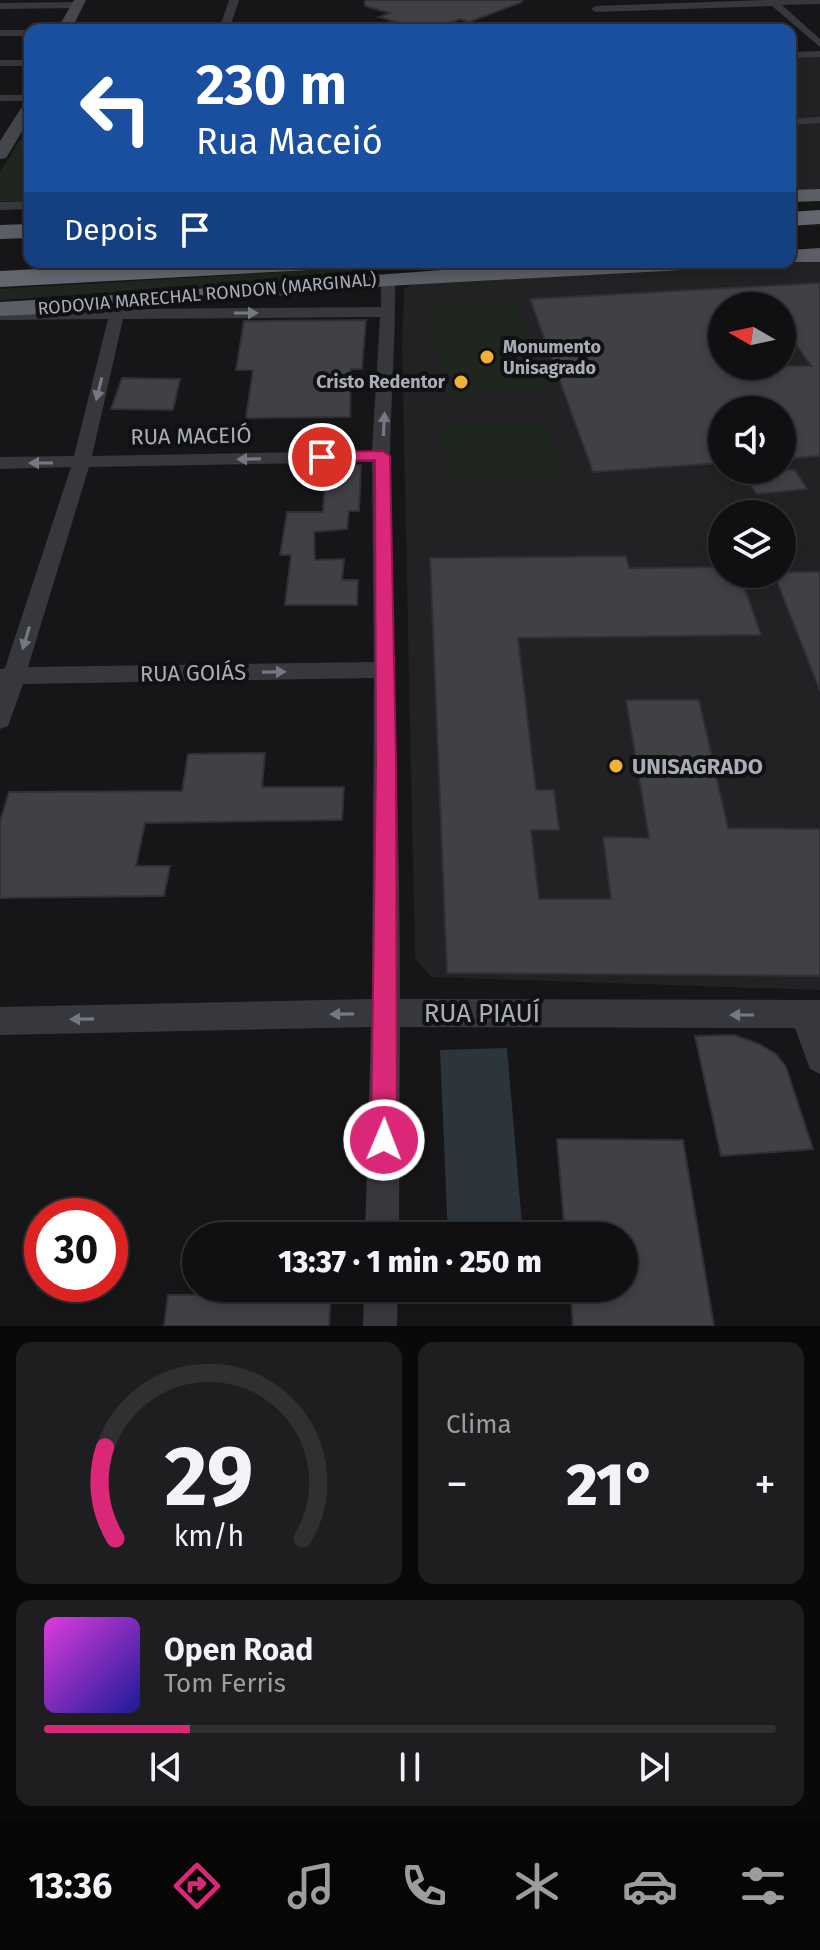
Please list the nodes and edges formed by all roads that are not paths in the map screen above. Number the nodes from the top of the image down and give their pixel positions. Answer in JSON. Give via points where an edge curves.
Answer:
{"nodes":[{"id":1,"x":234,"y":0,"type":"edge"},
{"id":2,"x":773,"y":1,"type":"edge"},
{"id":3,"x":820,"y":1,"type":"edge"},
{"id":4,"x":83,"y":2,"type":"edge"},
{"id":5,"x":620,"y":4,"type":"edge"},
{"id":6,"x":0,"y":6,"type":"edge"},
{"id":7,"x":596,"y":9,"type":"dead end"},
{"id":8,"x":630,"y":17,"type":"dead end"},
{"id":9,"x":68,"y":24,"type":"edge"},
{"id":10,"x":76,"y":24,"type":"edge"},
{"id":11,"x":226,"y":24,"type":"edge"},
{"id":12,"x":0,"y":33,"type":"edge"},
{"id":13,"x":24,"y":33,"type":"edge"},
{"id":14,"x":820,"y":44,"type":"edge"},
{"id":15,"x":820,"y":54,"type":"edge"},
{"id":16,"x":796,"y":55,"type":"edge"},
{"id":17,"x":0,"y":63,"type":"edge"},
{"id":18,"x":24,"y":63,"type":"edge"},
{"id":19,"x":24,"y":96,"type":"edge"},
{"id":20,"x":0,"y":98,"type":"edge"},
{"id":21,"x":24,"y":101,"type":"edge"},
{"id":22,"x":24,"y":104,"type":"edge"},
{"id":23,"x":820,"y":120,"type":"edge"},
{"id":24,"x":796,"y":122,"type":"edge"},
{"id":25,"x":0,"y":131,"type":"edge"},
{"id":26,"x":0,"y":154,"type":"edge"},
{"id":27,"x":820,"y":195,"type":"edge"},
{"id":28,"x":796,"y":196,"type":"edge"},
{"id":29,"x":24,"y":205,"type":"edge"},
{"id":30,"x":0,"y":206,"type":"edge"},
{"id":31,"x":820,"y":217,"type":"edge"},
{"id":32,"x":796,"y":219,"type":"edge"},
{"id":33,"x":24,"y":231,"type":"edge"},
{"id":34,"x":0,"y":232,"type":"edge"},
{"id":35,"x":820,"y":235,"type":"edge"},
{"id":36,"x":796,"y":236,"type":"edge"},
{"id":37,"x":820,"y":255,"type":"edge"},
{"id":38,"x":796,"y":257,"type":"edge"},
{"id":39,"x":24,"y":261,"type":"edge"},
{"id":40,"x":0,"y":263,"type":"edge"},
{"id":41,"x":201,"y":268,"type":"edge"},
{"id":42,"x":591,"y":268,"type":"edge"},
{"id":43,"x":0,"y":279,"type":"edge"},
{"id":44,"x":388,"y":279,"type":"junction"},
{"id":45,"x":0,"y":312,"type":"edge"},
{"id":46,"x":389,"y":312,"type":"junction"},
{"id":47,"x":117,"y":313,"type":"junction"},
{"id":48,"x":383,"y":456,"type":"junction"},
{"id":49,"x":0,"y":463,"type":"edge"},
{"id":50,"x":81,"y":463,"type":"junction"},
{"id":51,"x":386,"y":670,"type":"junction"},
{"id":52,"x":7,"y":676,"type":"edge"},
{"id":53,"x":0,"y":720,"type":"edge"},
{"id":54,"x":386,"y":1013,"type":"junction"},
{"id":55,"x":813,"y":1015,"type":"edge"},
{"id":56,"x":0,"y":1021,"type":"edge"},
{"id":57,"x":820,"y":1059,"type":"edge"},
{"id":58,"x":382,"y":1222,"type":"edge"},
{"id":59,"x":381,"y":1302,"type":"edge"},
{"id":60,"x":380,"y":1326,"type":"edge"}],
"edges":[{"from":1,"to":11,"type":"street"},
{"from":2,"to":3,"type":"street"},
{"from":2,"to":5,"type":"street"},
{"from":2,"to":14,"type":"street"},
{"from":4,"to":6,"type":"street"},
{"from":4,"to":9,"type":"main road"},
{"from":4,"to":10,"type":"main road"},
{"from":5,"to":7,"type":"street"},
{"from":5,"to":8,"type":"street"},
{"from":12,"to":13,"type":"street"},
{"from":15,"to":16,"type":"street"},
{"from":17,"to":18,"type":"street"},
{"from":19,"to":20,"type":"street"},
{"from":21,"to":25,"type":"main road"},
{"from":22,"to":26,"type":"main road"},
{"from":23,"to":24,"type":"street"},
{"from":27,"to":28,"type":"highway"},
{"from":29,"to":30,"type":"street"},
{"from":31,"to":32,"type":"highway"},
{"from":33,"to":34,"type":"highway"},
{"from":35,"to":36,"type":"highway"},
{"from":37,"to":38,"type":"highway"},
{"from":39,"to":40,"type":"highway"},
{"from":41,"to":43,"type":"highway"},
{"from":42,"to":44,"type":"highway","name":"RODOVIA MARECHAL RONDON (MARGINAL)"},
{"from":44,"to":45,"type":"highway","name":"RODOVIA MARECHAL RONDON (MARGINAL)"},
{"from":44,"to":46,"type":"street"},
{"from":45,"to":47,"type":"street"},
{"from":47,"to":46,"type":"street","one_way":true},
{"from":48,"to":46,"type":"street","one_way":true},
{"from":47,"to":50,"type":"street","one_way":true},
{"from":48,"to":50,"type":"street","name":"RUA MACEIÓ","one_way":true},
{"from":48,"to":51,"type":"street"},
{"from":50,"to":49,"type":"street","name":"RUA MACEIÓ","one_way":true},
{"from":50,"to":52,"type":"street","one_way":true},
{"from":52,"to":51,"type":"street","name":"RUA GOIÁS","one_way":true},
{"from":51,"to":54,"type":"street"},
{"from":52,"to":53,"type":"street"},
{"from":55,"to":54,"type":"street","name":"RUA PIAUÍ","one_way":true},
{"from":54,"to":56,"type":"street","name":"RUA PIAUÍ","one_way":true},
{"from":54,"to":58,"type":"street"},
{"from":55,"to":57,"type":"street"},
{"from":59,"to":60,"type":"street"}]}
